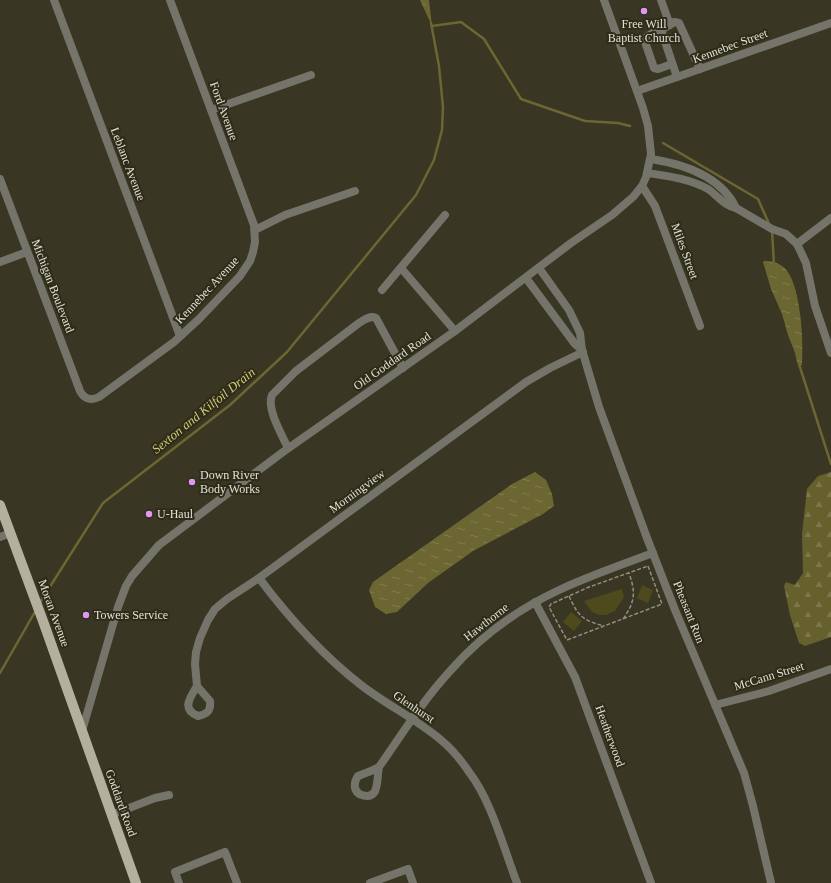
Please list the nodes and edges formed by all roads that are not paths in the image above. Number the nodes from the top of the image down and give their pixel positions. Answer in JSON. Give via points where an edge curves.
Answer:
{"nodes":[{"id":1,"x":54,"y":0,"type":"edge"},
{"id":2,"x":170,"y":0,"type":"edge"},
{"id":3,"x":604,"y":0,"type":"edge"},
{"id":4,"x":661,"y":0,"type":"edge"},
{"id":5,"x":831,"y":23,"type":"edge"},
{"id":6,"x":670,"y":25,"type":"junction"},
{"id":7,"x":661,"y":30,"type":"junction"},
{"id":8,"x":672,"y":64,"type":"junction"},
{"id":9,"x":700,"y":69,"type":"junction"},
{"id":10,"x":311,"y":75,"type":"dead end"},
{"id":11,"x":677,"y":77,"type":"junction"},
{"id":12,"x":637,"y":91,"type":"junction"},
{"id":13,"x":211,"y":110,"type":"junction"},
{"id":14,"x":651,"y":158,"type":"junction"},
{"id":15,"x":648,"y":173,"type":"junction"},
{"id":16,"x":0,"y":179,"type":"edge"},
{"id":17,"x":642,"y":186,"type":"junction"},
{"id":18,"x":355,"y":191,"type":"dead end"},
{"id":19,"x":736,"y":208,"type":"junction"},
{"id":20,"x":445,"y":215,"type":"dead end"},
{"id":21,"x":831,"y":218,"type":"edge"},
{"id":22,"x":255,"y":230,"type":"junction"},
{"id":23,"x":797,"y":244,"type":"junction"},
{"id":24,"x":28,"y":252,"type":"junction"},
{"id":25,"x":0,"y":262,"type":"edge"},
{"id":26,"x":401,"y":268,"type":"junction"},
{"id":27,"x":539,"y":268,"type":"junction"},
{"id":28,"x":526,"y":278,"type":"junction"},
{"id":29,"x":382,"y":290,"type":"dead end"},
{"id":30,"x":564,"y":302,"type":"junction"},
{"id":31,"x":552,"y":311,"type":"junction"},
{"id":32,"x":700,"y":326,"type":"dead end"},
{"id":33,"x":455,"y":331,"type":"junction"},
{"id":34,"x":828,"y":335,"type":"edge"},
{"id":35,"x":180,"y":336,"type":"junction"},
{"id":36,"x":583,"y":351,"type":"junction"},
{"id":37,"x":831,"y":353,"type":"edge"},
{"id":38,"x":403,"y":368,"type":"junction"},
{"id":39,"x":88,"y":398,"type":"joint"},
{"id":40,"x":288,"y":448,"type":"junction"},
{"id":41,"x":0,"y":505,"type":"edge"},
{"id":42,"x":11,"y":533,"type":"junction"},
{"id":43,"x":0,"y":537,"type":"edge"},
{"id":44,"x":653,"y":553,"type":"junction"},
{"id":45,"x":259,"y":578,"type":"junction"},
{"id":46,"x":535,"y":602,"type":"junction"},
{"id":47,"x":830,"y":672,"type":"edge"},
{"id":48,"x":197,"y":686,"type":"dead end"},
{"id":49,"x":715,"y":705,"type":"junction"},
{"id":50,"x":412,"y":720,"type":"junction"},
{"id":51,"x":82,"y":731,"type":"junction"},
{"id":52,"x":379,"y":767,"type":"dead end"},
{"id":53,"x":169,"y":795,"type":"dead end"},
{"id":54,"x":111,"y":814,"type":"junction"},
{"id":55,"x":136,"y":883,"type":"edge"},
{"id":56,"x":179,"y":883,"type":"edge"},
{"id":57,"x":237,"y":883,"type":"edge"},
{"id":58,"x":370,"y":883,"type":"edge"},
{"id":59,"x":413,"y":883,"type":"edge"},
{"id":60,"x":517,"y":883,"type":"edge"},
{"id":61,"x":651,"y":883,"type":"edge"},
{"id":62,"x":771,"y":883,"type":"edge"}],
"edges":[{"from":1,"to":35,"type":"street","name":"Leblanc Avenue"},
{"from":2,"to":13,"type":"street","name":"Ford Avenue"},
{"from":3,"to":12,"type":"street","name":"Old Goddard Road"},
{"from":4,"to":6,"type":"street"},
{"from":5,"to":9,"type":"street","name":"Kennebec Street"},
{"from":6,"to":7,"type":"street"},
{"from":6,"to":9,"type":"street","via":[[674,22],[680,23]]},
{"from":7,"to":8,"type":"street"},
{"from":7,"to":8,"type":"street","via":[[644,38],[654,68]]},
{"from":8,"to":11,"type":"street"},
{"from":9,"to":11,"type":"street","name":"Kennebec Street"},
{"from":10,"to":13,"type":"street"},
{"from":11,"to":12,"type":"street","name":"Kennebec Street"},
{"from":12,"to":14,"type":"street","name":"Old Goddard Road","via":[[648,126]]},
{"from":13,"to":22,"type":"street","name":"Ford Avenue"},
{"from":14,"to":15,"type":"street","name":"Old Goddard Road"},
{"from":14,"to":19,"type":"street","via":[[693,170],[709,178],[725,190]]},
{"from":15,"to":17,"type":"street","name":"Old Goddard Road"},
{"from":15,"to":19,"type":"street","via":[[690,181],[708,189],[730,207]]},
{"from":16,"to":24,"type":"street","name":"Michigan Boulevard"},
{"from":17,"to":27,"type":"street","name":"Old Goddard Road","via":[[615,212]]},
{"from":17,"to":32,"type":"street","name":"Miles Street","via":[[655,206]]},
{"from":18,"to":22,"type":"street","via":[[285,215]]},
{"from":19,"to":23,"type":"street","via":[[772,229],[786,234]]},
{"from":20,"to":26,"type":"street"},
{"from":21,"to":23,"type":"street"},
{"from":22,"to":35,"type":"street","name":"Kennebec Avenue","via":[[253,252],[245,270]]},
{"from":23,"to":34,"type":"street","via":[[806,263],[815,306]]},
{"from":24,"to":25,"type":"street"},
{"from":24,"to":39,"type":"street","name":"Michigan Boulevard","via":[[80,391]]},
{"from":26,"to":29,"type":"street"},
{"from":26,"to":33,"type":"street"},
{"from":27,"to":28,"type":"street","name":"Old Goddard Road"},
{"from":27,"to":30,"type":"street","name":"Pheasant Run"},
{"from":28,"to":31,"type":"street","name":"Pheasant Run"},
{"from":28,"to":33,"type":"street","name":"Old Goddard Road"},
{"from":30,"to":31,"type":"street"},
{"from":30,"to":36,"type":"street","name":"Pheasant Run","via":[[580,333]]},
{"from":31,"to":36,"type":"street","name":"Pheasant Run","via":[[571,339]]},
{"from":33,"to":38,"type":"street","name":"Old Goddard Road"},
{"from":34,"to":37,"type":"street"},
{"from":35,"to":39,"type":"street","name":"Kennebec Avenue","via":[[99,397]]},
{"from":36,"to":44,"type":"street","name":"Pheasant Run","via":[[605,426]]},
{"from":36,"to":45,"type":"street","name":"Morningview","via":[[526,382]]},
{"from":38,"to":40,"type":"street","name":"Old Goddard Road"},
{"from":38,"to":40,"type":"street","via":[[376,318],[369,317],[359,323],[296,370],[272,395],[272,410]]},
{"from":40,"to":51,"type":"street","name":"Old Goddard Road","via":[[159,545],[132,576],[118,607]]},
{"from":41,"to":42,"type":"main road","name":"Moran Avenue"},
{"from":42,"to":43,"type":"street"},
{"from":42,"to":51,"type":"main road","name":"Moran Avenue"},
{"from":44,"to":46,"type":"street","name":"Hawthorne","via":[[573,584]]},
{"from":44,"to":49,"type":"street","name":"Pheasant Run"},
{"from":45,"to":48,"type":"street","name":"Morningview","via":[[227,599],[215,609],[208,620],[196,652]]},
{"from":45,"to":50,"type":"street","name":"Glenhurst","via":[[290,619],[327,657],[362,686]]},
{"from":46,"to":50,"type":"street","name":"Hawthorne","via":[[497,627],[467,653],[440,682]]},
{"from":46,"to":61,"type":"street","name":"Heatherwood","via":[[575,677]]},
{"from":47,"to":49,"type":"street","name":"McCann Street"},
{"from":49,"to":62,"type":"street","name":"Pheasant Run","via":[[744,772]]},
{"from":50,"to":52,"type":"street","name":"Hawthorne"},
{"from":50,"to":60,"type":"street","name":"Glenhurst","via":[[450,748],[471,773],[485,798]]},
{"from":51,"to":54,"type":"main road","name":"Goddard Road"},
{"from":53,"to":54,"type":"street"},
{"from":54,"to":55,"type":"main road","name":"Goddard Road"},
{"from":56,"to":57,"type":"street","via":[[175,872],[225,852]]},
{"from":58,"to":59,"type":"street","via":[[408,869]]}]}
